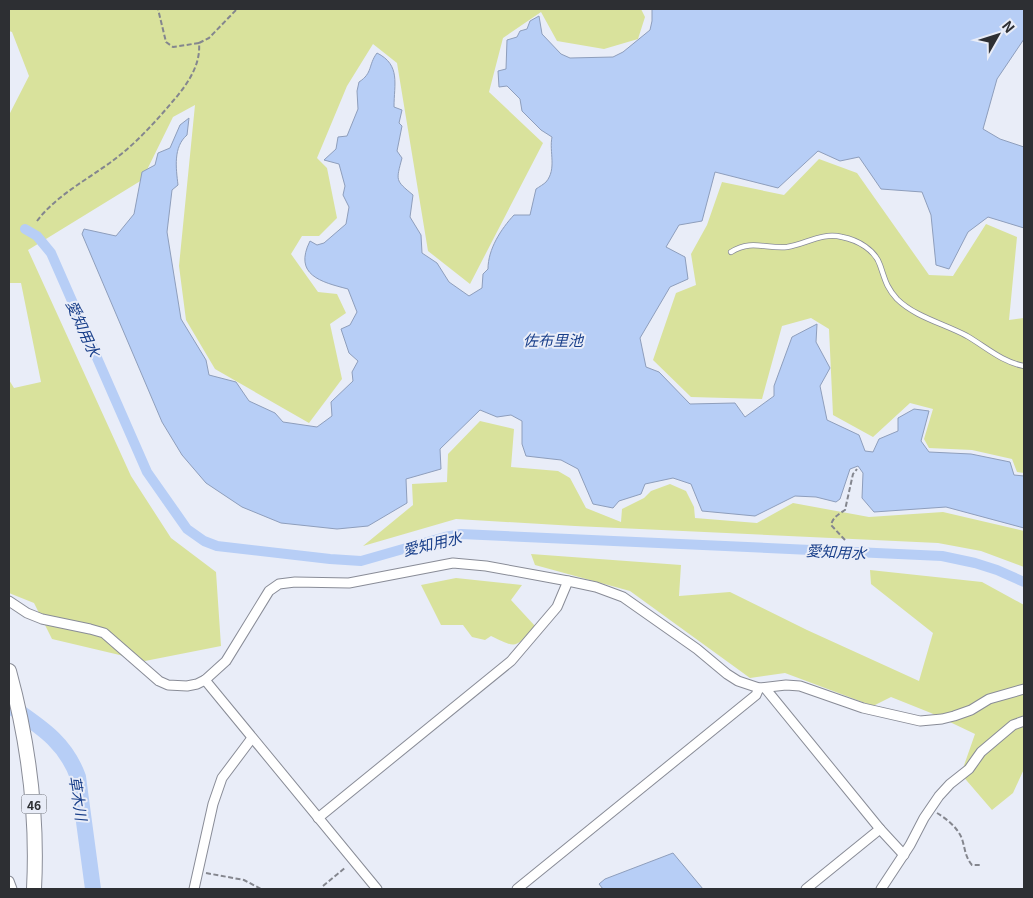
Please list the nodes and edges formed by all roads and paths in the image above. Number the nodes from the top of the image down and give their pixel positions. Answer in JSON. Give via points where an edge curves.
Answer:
{"nodes":[{"id":1,"x":158,"y":9,"type":"edge"},
{"id":2,"x":237,"y":9,"type":"edge"},
{"id":3,"x":199,"y":43,"type":"junction"},
{"id":4,"x":36,"y":220,"type":"dead end"},
{"id":5,"x":731,"y":252,"type":"dead end"},
{"id":6,"x":1024,"y":366,"type":"edge"},
{"id":7,"x":857,"y":469,"type":"dead end"},
{"id":8,"x":845,"y":540,"type":"dead end"},
{"id":9,"x":568,"y":581,"type":"junction"},
{"id":10,"x":9,"y":601,"type":"edge"},
{"id":11,"x":9,"y":671,"type":"edge"},
{"id":12,"x":205,"y":680,"type":"junction"},
{"id":13,"x":762,"y":688,"type":"junction"},
{"id":14,"x":1024,"y":689,"type":"edge"},
{"id":15,"x":1024,"y":721,"type":"edge"},
{"id":16,"x":252,"y":738,"type":"junction"},
{"id":17,"x":930,"y":810,"type":"junction"},
{"id":18,"x":318,"y":818,"type":"junction"},
{"id":19,"x":880,"y":829,"type":"junction"},
{"id":20,"x":904,"y":855,"type":"junction"},
{"id":21,"x":354,"y":861,"type":"junction"},
{"id":22,"x":980,"y":865,"type":"dead end"},
{"id":23,"x":197,"y":872,"type":"junction"},
{"id":24,"x":9,"y":881,"type":"edge"},
{"id":25,"x":323,"y":886,"type":"dead end"},
{"id":26,"x":12,"y":889,"type":"edge"},
{"id":27,"x":34,"y":889,"type":"edge"},
{"id":28,"x":194,"y":889,"type":"edge"},
{"id":29,"x":261,"y":889,"type":"edge"},
{"id":30,"x":377,"y":889,"type":"edge"},
{"id":31,"x":517,"y":889,"type":"edge"},
{"id":32,"x":806,"y":889,"type":"edge"},
{"id":33,"x":882,"y":889,"type":"edge"}],
"edges":[{"from":1,"to":3,"type":"path","via":[[166,42],[173,47]]},
{"from":2,"to":3,"type":"path","via":[[210,38]]},
{"from":3,"to":4,"type":"path","via":[[200,53],[188,83],[159,118],[120,155],[47,208]]},
{"from":5,"to":6,"type":"lane","via":[[744,245],[785,247],[828,236],[852,240],[872,251],[884,281],[905,306],[968,336],[993,354]]},
{"from":7,"to":8,"type":"path","via":[[845,510],[832,520],[831,525]]},
{"from":9,"to":12,"type":"street","via":[[453,563],[349,583],[279,584],[269,591],[226,661]]},
{"from":9,"to":13,"type":"street","via":[[623,597],[727,674]]},
{"from":9,"to":18,"type":"street","via":[[556,607],[511,661]]},
{"from":10,"to":12,"type":"street","via":[[42,619],[104,633],[159,682],[187,686]]},
{"from":11,"to":27,"type":"main road","number":"46","via":[[27,752],[34,804]]},
{"from":12,"to":16,"type":"street"},
{"from":13,"to":14,"type":"street","via":[[800,686],[863,708],[920,721],[954,716],[989,698]]},
{"from":13,"to":19,"type":"street"},
{"from":13,"to":31,"type":"street"},
{"from":15,"to":17,"type":"street","via":[[1013,725],[981,752]]},
{"from":16,"to":18,"type":"street"},
{"from":16,"to":23,"type":"street","via":[[222,778]]},
{"from":17,"to":20,"type":"street"},
{"from":17,"to":22,"type":"path","via":[[957,829],[968,860],[972,865]]},
{"from":18,"to":21,"type":"street"},
{"from":19,"to":20,"type":"street"},
{"from":19,"to":32,"type":"street"},
{"from":20,"to":33,"type":"street"},
{"from":21,"to":25,"type":"path"},
{"from":21,"to":30,"type":"street"},
{"from":23,"to":28,"type":"street"},
{"from":23,"to":29,"type":"path","via":[[244,880]]},
{"from":24,"to":26,"type":"street"}]}
